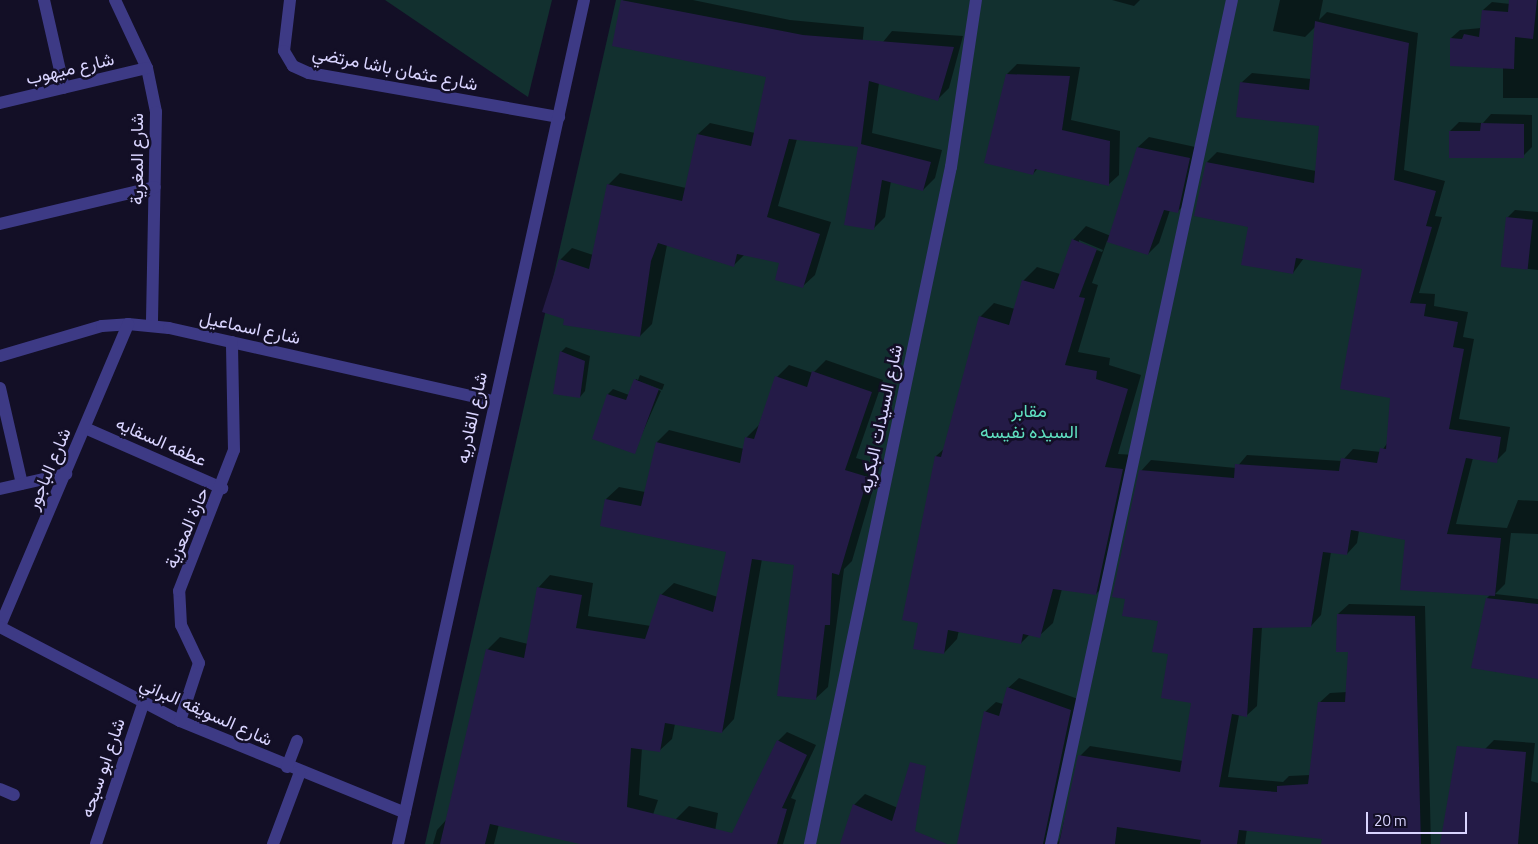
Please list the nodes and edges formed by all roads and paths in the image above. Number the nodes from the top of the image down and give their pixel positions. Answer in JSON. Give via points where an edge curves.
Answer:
{"nodes":[{"id":1,"x":44,"y":0,"type":"edge"},
{"id":2,"x":115,"y":0,"type":"edge"},
{"id":3,"x":290,"y":0,"type":"edge"},
{"id":4,"x":584,"y":0,"type":"edge"},
{"id":5,"x":976,"y":0,"type":"edge"},
{"id":6,"x":1232,"y":0,"type":"edge"},
{"id":7,"x":147,"y":68,"type":"junction"},
{"id":8,"x":64,"y":88,"type":"junction"},
{"id":9,"x":0,"y":103,"type":"edge"},
{"id":10,"x":559,"y":117,"type":"junction"},
{"id":11,"x":155,"y":187,"type":"junction"},
{"id":12,"x":0,"y":224,"type":"edge"},
{"id":13,"x":128,"y":324,"type":"junction"},
{"id":14,"x":152,"y":326,"type":"junction"},
{"id":15,"x":232,"y":342,"type":"junction"},
{"id":16,"x":0,"y":356,"type":"edge"},
{"id":17,"x":0,"y":388,"type":"edge"},
{"id":18,"x":492,"y":401,"type":"junction"},
{"id":19,"x":85,"y":428,"type":"junction"},
{"id":20,"x":66,"y":474,"type":"junction"},
{"id":21,"x":22,"y":484,"type":"junction"},
{"id":22,"x":222,"y":488,"type":"junction"},
{"id":23,"x":0,"y":489,"type":"edge"},
{"id":24,"x":0,"y":627,"type":"edge"},
{"id":25,"x":143,"y":704,"type":"junction"},
{"id":26,"x":180,"y":721,"type":"junction"},
{"id":27,"x":297,"y":742,"type":"dead end"},
{"id":28,"x":287,"y":767,"type":"junction"},
{"id":29,"x":300,"y":772,"type":"junction"},
{"id":30,"x":0,"y":789,"type":"edge"},
{"id":31,"x":14,"y":795,"type":"dead end"},
{"id":32,"x":405,"y":813,"type":"junction"},
{"id":33,"x":96,"y":844,"type":"edge"},
{"id":34,"x":273,"y":844,"type":"edge"},
{"id":35,"x":398,"y":844,"type":"edge"},
{"id":36,"x":810,"y":844,"type":"edge"},
{"id":37,"x":1051,"y":844,"type":"edge"}],
"edges":[{"from":1,"to":8,"type":"street"},
{"from":2,"to":7,"type":"street","name":"شارع المغرية"},
{"from":3,"to":10,"type":"street","name":"شارع عثمان باشا مرتضي","via":[[284,51],[293,66],[309,73]]},
{"from":4,"to":10,"type":"street","name":"شارع القادريه"},
{"from":5,"to":36,"type":"street","name":"شارع السيدات البكريه","via":[[951,167]]},
{"from":6,"to":37,"type":"street"},
{"from":7,"to":8,"type":"street","name":"شارع ميهوب"},
{"from":7,"to":11,"type":"street","name":"شارع المغرية","via":[[156,112]]},
{"from":8,"to":9,"type":"street","name":"شارع ميهوب"},
{"from":10,"to":18,"type":"street","name":"شارع القادريه"},
{"from":11,"to":12,"type":"street"},
{"from":11,"to":14,"type":"street","name":"شارع المغرية"},
{"from":13,"to":14,"type":"street","name":"شارع اسماعيل"},
{"from":13,"to":16,"type":"street","name":"شارع اسماعيل","via":[[102,326]]},
{"from":13,"to":19,"type":"street","name":"شارع الباجور"},
{"from":14,"to":15,"type":"street","name":"شارع اسماعيل"},
{"from":15,"to":18,"type":"street","name":"شارع اسماعيل"},
{"from":15,"to":22,"type":"street","name":"حارة المعزية","via":[[236,432]]},
{"from":17,"to":21,"type":"street"},
{"from":18,"to":32,"type":"street","name":"شارع القادريه"},
{"from":19,"to":20,"type":"street","name":"شارع الباجور"},
{"from":19,"to":22,"type":"street","name":"عطفه السقايه"},
{"from":20,"to":21,"type":"street"},
{"from":20,"to":24,"type":"street","name":"شارع الباجور"},
{"from":21,"to":23,"type":"street"},
{"from":22,"to":26,"type":"street","name":"حارة المعزية","via":[[179,591],[181,625],[199,663]]},
{"from":24,"to":25,"type":"street","name":"شارع السويقه البراني"},
{"from":25,"to":26,"type":"street","name":"شارع السويقه البراني"},
{"from":25,"to":33,"type":"street","name":"شارع ابو سبحه"},
{"from":26,"to":28,"type":"street","name":"شارع السويقه البراني"},
{"from":27,"to":28,"type":"street"},
{"from":28,"to":29,"type":"street","name":"شارع السويقه البراني"},
{"from":29,"to":32,"type":"street","name":"شارع السويقه البراني"},
{"from":29,"to":34,"type":"street"},
{"from":30,"to":31,"type":"street"},
{"from":32,"to":35,"type":"street","name":"شارع القادريه"}]}
